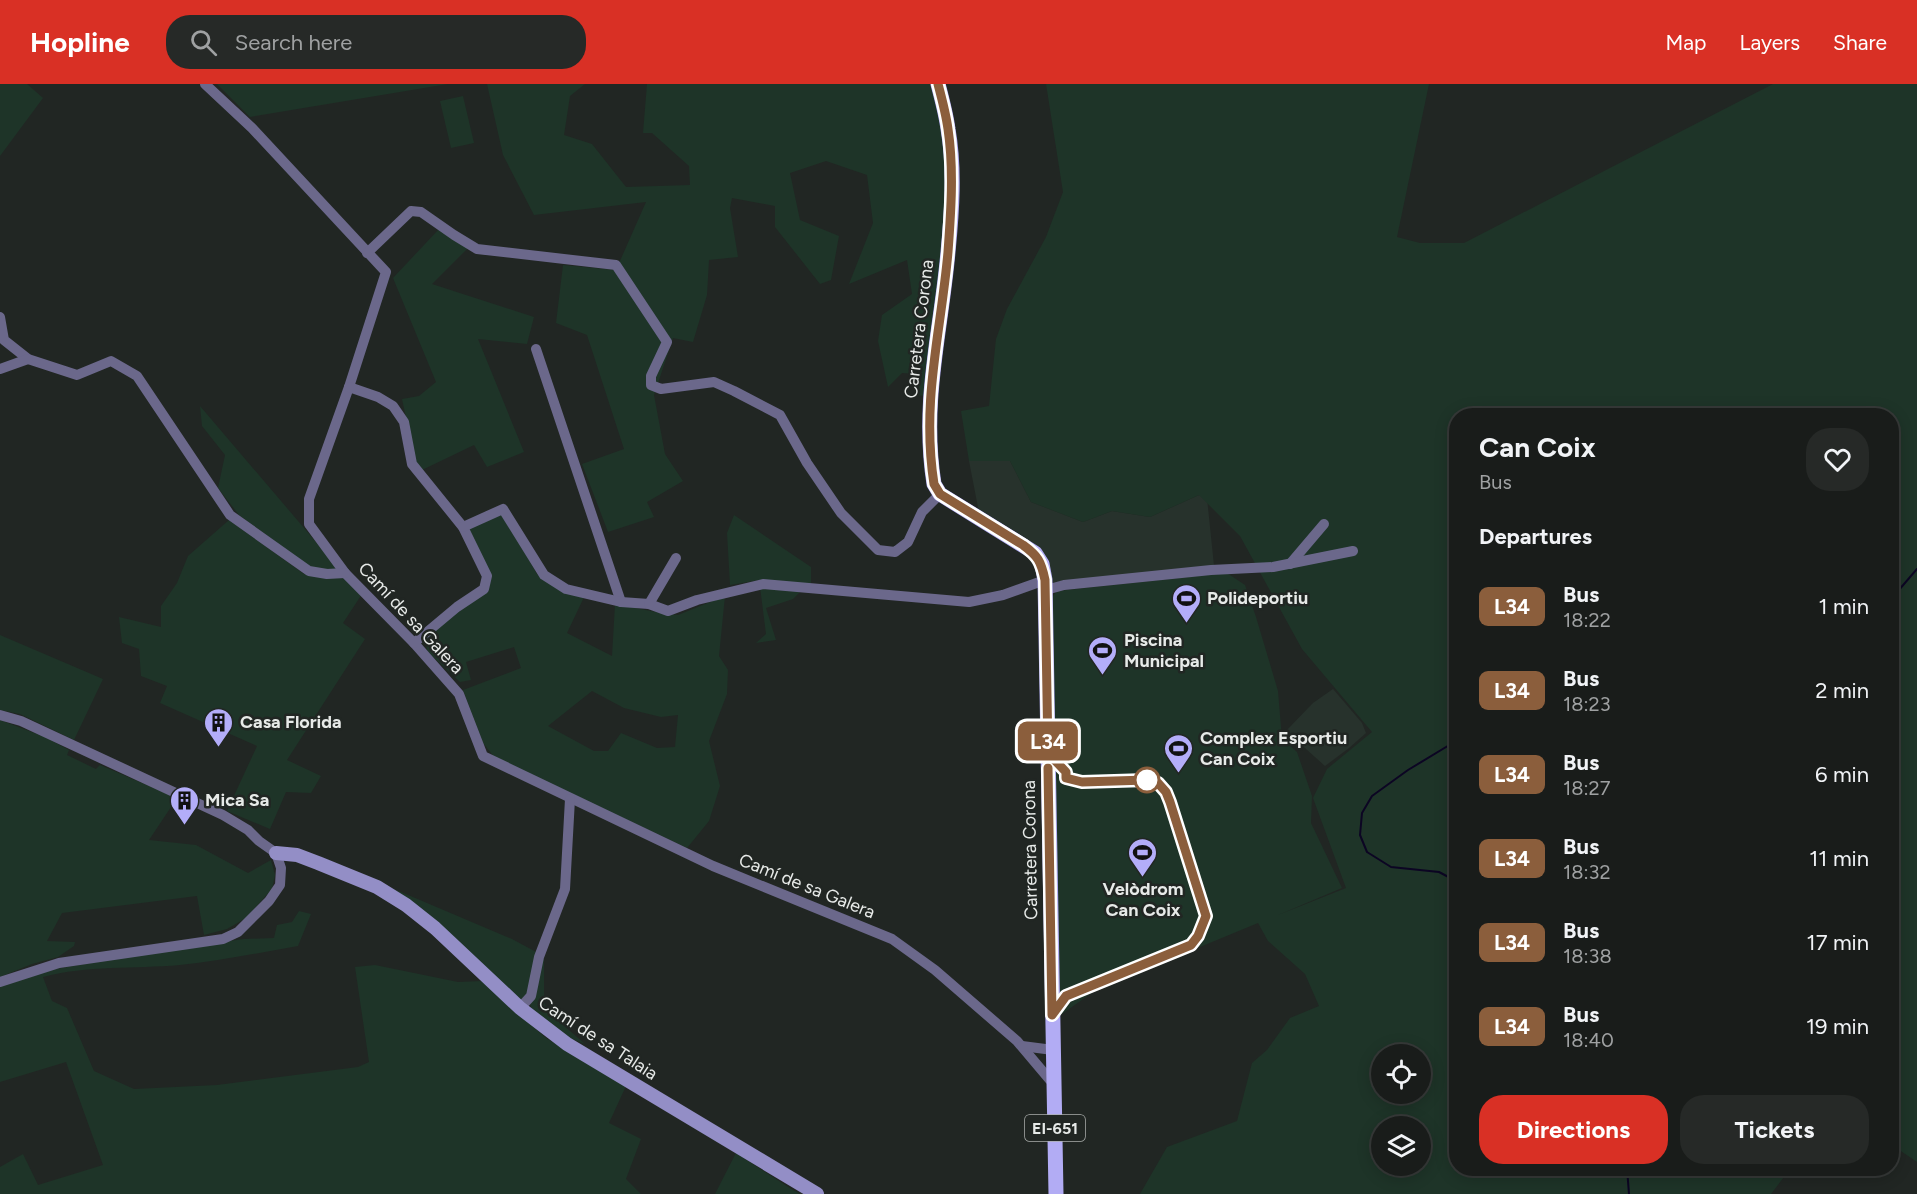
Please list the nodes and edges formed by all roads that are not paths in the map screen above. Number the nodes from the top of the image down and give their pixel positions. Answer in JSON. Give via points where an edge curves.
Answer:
{"nodes":[{"id":1,"x":205,"y":84,"type":"edge"},
{"id":2,"x":938,"y":84,"type":"edge"},
{"id":3,"x":368,"y":253,"type":"junction"},
{"id":4,"x":0,"y":317,"type":"edge"},
{"id":5,"x":536,"y":349,"type":"dead end"},
{"id":6,"x":28,"y":358,"type":"junction"},
{"id":7,"x":0,"y":369,"type":"edge"},
{"id":8,"x":349,"y":387,"type":"junction"},
{"id":9,"x":940,"y":494,"type":"junction"},
{"id":10,"x":1324,"y":524,"type":"dead end"},
{"id":11,"x":463,"y":527,"type":"junction"},
{"id":12,"x":1353,"y":552,"type":"dead end"},
{"id":13,"x":676,"y":558,"type":"dead end"},
{"id":14,"x":1289,"y":564,"type":"junction"},
{"id":15,"x":345,"y":573,"type":"junction"},
{"id":16,"x":1046,"y":585,"type":"junction"},
{"id":17,"x":621,"y":602,"type":"junction"},
{"id":18,"x":649,"y":604,"type":"junction"},
{"id":19,"x":414,"y":643,"type":"junction"},
{"id":20,"x":0,"y":715,"type":"edge"},
{"id":21,"x":570,"y":798,"type":"junction"},
{"id":22,"x":276,"y":853,"type":"junction"},
{"id":23,"x":0,"y":982,"type":"edge"},
{"id":24,"x":519,"y":1008,"type":"junction"},
{"id":25,"x":1022,"y":1046,"type":"junction"},
{"id":26,"x":1053,"y":1056,"type":"junction"},
{"id":27,"x":1033,"y":1059,"type":"junction"},
{"id":28,"x":1050,"y":1080,"type":"junction"},
{"id":29,"x":817,"y":1194,"type":"edge"},
{"id":30,"x":1048,"y":1194,"type":"edge"},
{"id":31,"x":1056,"y":1194,"type":"edge"}],
"edges":[{"from":1,"to":3,"type":"street","name":"Camí de sa Galera","via":[[252,128]]},
{"from":2,"to":9,"type":"main road","name":"Carretera Corona","via":[[948,129],[952,176],[948,253],[929,410],[934,484]]},
{"from":3,"to":8,"type":"street","name":"Camí de sa Galera","via":[[386,272]]},
{"from":3,"to":9,"type":"street","via":[[411,211],[422,212],[477,249],[616,265],[667,342],[651,376],[651,385],[661,389],[714,382],[780,415],[841,513],[878,550],[895,552],[908,542],[922,512]]},
{"from":4,"to":6,"type":"street","via":[[4,340]]},
{"from":5,"to":17,"type":"street"},
{"from":6,"to":7,"type":"street"},
{"from":6,"to":15,"type":"street","via":[[77,375],[111,361],[137,375],[230,515],[309,571]]},
{"from":8,"to":11,"type":"street","via":[[393,406],[404,422],[412,464]]},
{"from":8,"to":15,"type":"street","name":"Camí de sa Galera","via":[[309,499],[309,524]]},
{"from":9,"to":16,"type":"main road","name":"Carretera Corona","number":"EI-651","via":[[1035,553],[1042,564]]},
{"from":10,"to":14,"type":"street"},
{"from":11,"to":17,"type":"street","via":[[503,509],[544,575],[566,589]]},
{"from":11,"to":19,"type":"street","via":[[487,576],[484,590]]},
{"from":12,"to":14,"type":"street"},
{"from":13,"to":18,"type":"street"},
{"from":14,"to":16,"type":"street"},
{"from":15,"to":19,"type":"street","name":"Camí de sa Galera"},
{"from":16,"to":18,"type":"street","via":[[969,602],[763,584],[668,611]]},
{"from":16,"to":26,"type":"main road","name":"Carretera Corona","number":"EI-651"},
{"from":17,"to":18,"type":"street"},
{"from":19,"to":21,"type":"street","name":"Camí de sa Galera","via":[[459,694],[483,756]]},
{"from":20,"to":22,"type":"street","via":[[21,721],[223,815]]},
{"from":21,"to":24,"type":"street","via":[[565,889],[539,957],[531,996]]},
{"from":21,"to":25,"type":"street","name":"Camí de sa Galera","via":[[713,866],[892,939],[935,970]]},
{"from":22,"to":23,"type":"street","via":[[280,885],[269,902],[238,932],[223,939],[59,963]]},
{"from":22,"to":24,"type":"street","name":"Camí de sa Talaia","via":[[318,862],[376,887],[406,905]]},
{"from":24,"to":29,"type":"street","name":"Camí de sa Talaia","via":[[567,1044]]},
{"from":25,"to":26,"type":"street"},
{"from":25,"to":27,"type":"street","name":"Camí de sa Galera"},
{"from":26,"to":27,"type":"street"},
{"from":26,"to":28,"type":"main road","name":"Carretera Corona","number":"EI-651"},
{"from":26,"to":31,"type":"main road","name":"Carretera Corona","number":"EI-651"},
{"from":27,"to":28,"type":"street","name":"Camí de sa Galera"},
{"from":28,"to":30,"type":"main road","name":"Carretera Corona","number":"EI-651"}]}
